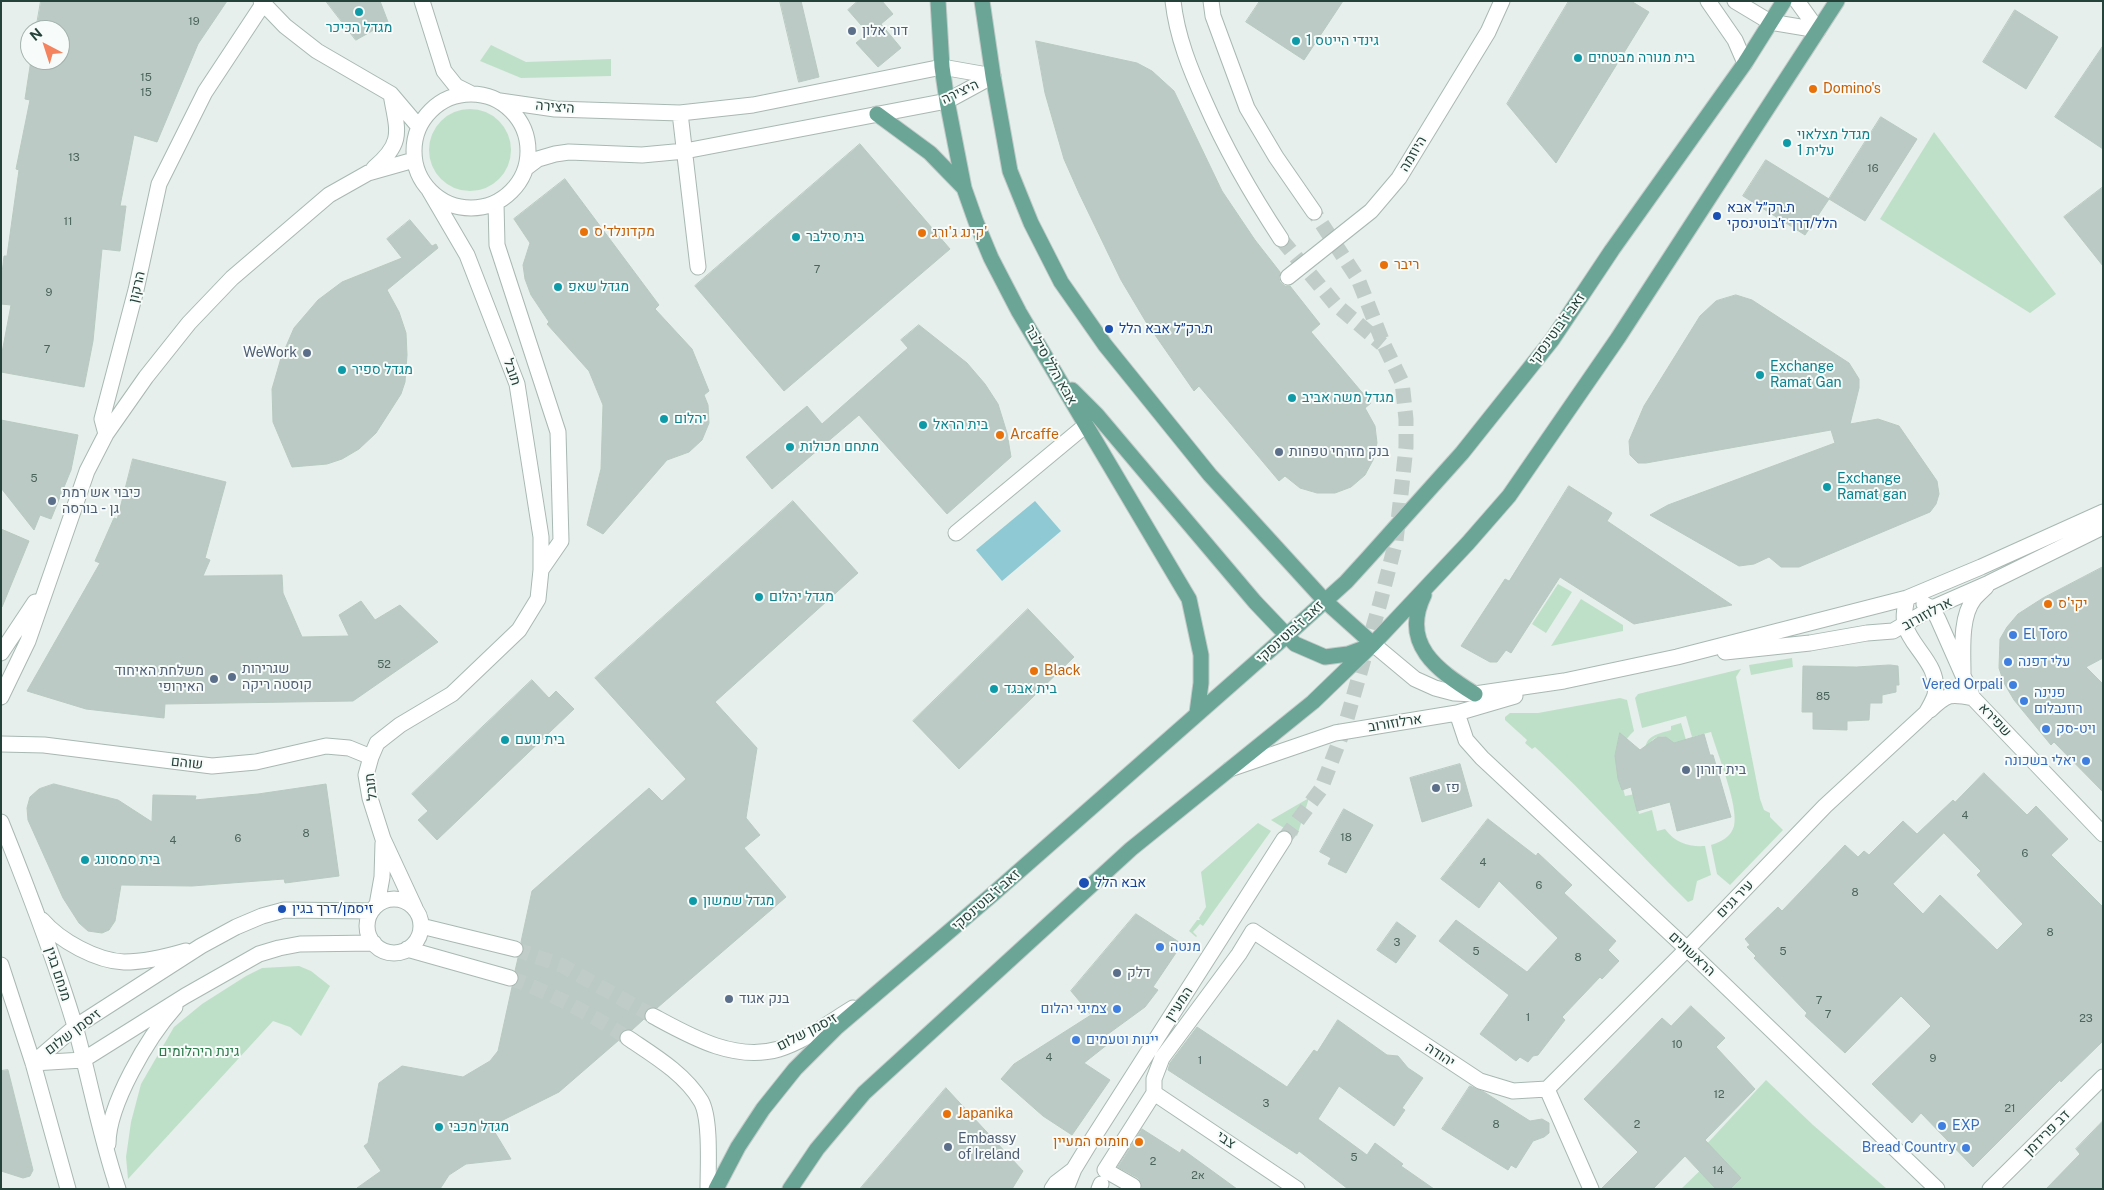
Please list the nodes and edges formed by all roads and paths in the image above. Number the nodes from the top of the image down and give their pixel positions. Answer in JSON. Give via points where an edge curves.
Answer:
{"nodes":[{"id":1,"x":422,"y":1,"type":"edge"},
{"id":2,"x":938,"y":1,"type":"edge"},
{"id":3,"x":982,"y":1,"type":"edge"},
{"id":4,"x":1173,"y":1,"type":"edge"},
{"id":5,"x":1211,"y":1,"type":"edge"},
{"id":6,"x":1502,"y":1,"type":"edge"},
{"id":7,"x":1708,"y":1,"type":"edge"},
{"id":8,"x":1735,"y":1,"type":"edge"},
{"id":9,"x":1784,"y":1,"type":"edge"},
{"id":10,"x":1797,"y":1,"type":"edge"},
{"id":11,"x":1837,"y":1,"type":"edge"},
{"id":12,"x":262,"y":3,"type":"edge"},
{"id":13,"x":1770,"y":22,"type":"junction"},
{"id":14,"x":1818,"y":30,"type":"junction"},
{"id":15,"x":1745,"y":63,"type":"junction"},
{"id":16,"x":942,"y":66,"type":"junction"},
{"id":17,"x":993,"y":76,"type":"junction"},
{"id":18,"x":470,"y":93,"type":"junction"},
{"id":19,"x":390,"y":94,"type":"junction"},
{"id":20,"x":500,"y":101,"type":"junction"},
{"id":21,"x":947,"y":101,"type":"junction"},
{"id":22,"x":680,"y":113,"type":"junction"},
{"id":23,"x":877,"y":114,"type":"junction"},
{"id":24,"x":419,"y":127,"type":"junction"},
{"id":25,"x":685,"y":151,"type":"junction"},
{"id":26,"x":414,"y":160,"type":"junction"},
{"id":27,"x":526,"y":168,"type":"junction"},
{"id":28,"x":368,"y":172,"type":"junction"},
{"id":29,"x":964,"y":188,"type":"junction"},
{"id":30,"x":429,"y":190,"type":"junction"},
{"id":31,"x":496,"y":203,"type":"junction"},
{"id":32,"x":1314,"y":212,"type":"tunnel mouth"},
{"id":33,"x":1281,"y":239,"type":"tunnel mouth"},
{"id":34,"x":698,"y":267,"type":"dead end"},
{"id":35,"x":1288,"y":277,"type":"dead end"},
{"id":36,"x":1056,"y":373,"type":"junction"},
{"id":37,"x":1086,"y":425,"type":"junction"},
{"id":38,"x":106,"y":434,"type":"junction"},
{"id":39,"x":2103,"y":512,"type":"edge"},
{"id":40,"x":2103,"y":527,"type":"edge"},
{"id":41,"x":956,"y":532,"type":"dead end"},
{"id":42,"x":541,"y":570,"type":"junction"},
{"id":43,"x":1990,"y":583,"type":"junction"},
{"id":44,"x":47,"y":584,"type":"junction"},
{"id":45,"x":1426,"y":589,"type":"junction"},
{"id":46,"x":1907,"y":598,"type":"junction"},
{"id":47,"x":1325,"y":601,"type":"junction"},
{"id":48,"x":1932,"y":608,"type":"junction"},
{"id":49,"x":1905,"y":625,"type":"junction"},
{"id":50,"x":1286,"y":636,"type":"junction"},
{"id":51,"x":7,"y":641,"type":"edge"},
{"id":52,"x":1373,"y":644,"type":"junction"},
{"id":53,"x":1,"y":653,"type":"edge"},
{"id":54,"x":1677,"y":658,"type":"junction"},
{"id":55,"x":1963,"y":679,"type":"junction"},
{"id":56,"x":1564,"y":681,"type":"junction"},
{"id":57,"x":1475,"y":694,"type":"junction"},
{"id":58,"x":1,"y":697,"type":"edge"},
{"id":59,"x":1973,"y":698,"type":"junction"},
{"id":60,"x":1197,"y":713,"type":"junction"},
{"id":61,"x":1457,"y":713,"type":"junction"},
{"id":62,"x":1926,"y":713,"type":"junction"},
{"id":63,"x":1,"y":744,"type":"edge"},
{"id":64,"x":370,"y":757,"type":"junction"},
{"id":65,"x":1227,"y":770,"type":"junction"},
{"id":66,"x":1,"y":822,"type":"edge"},
{"id":67,"x":2103,"y":834,"type":"edge"},
{"id":68,"x":383,"y":839,"type":"junction"},
{"id":69,"x":1284,"y":839,"type":"tunnel mouth"},
{"id":70,"x":374,"y":908,"type":"junction"},
{"id":71,"x":415,"y":908,"type":"junction"},
{"id":72,"x":39,"y":917,"type":"junction"},
{"id":73,"x":421,"y":926,"type":"junction"},
{"id":74,"x":1253,"y":931,"type":"joint"},
{"id":75,"x":374,"y":943,"type":"junction"},
{"id":76,"x":202,"y":946,"type":"junction"},
{"id":77,"x":407,"y":949,"type":"junction"},
{"id":78,"x":515,"y":949,"type":"tunnel mouth"},
{"id":79,"x":1687,"y":949,"type":"junction"},
{"id":80,"x":1,"y":965,"type":"edge"},
{"id":81,"x":510,"y":978,"type":"tunnel mouth"},
{"id":82,"x":185,"y":996,"type":"junction"},
{"id":83,"x":874,"y":996,"type":"junction"},
{"id":84,"x":653,"y":1016,"type":"tunnel mouth"},
{"id":85,"x":75,"y":1027,"type":"junction"},
{"id":86,"x":628,"y":1038,"type":"tunnel mouth"},
{"id":87,"x":83,"y":1060,"type":"junction"},
{"id":88,"x":33,"y":1063,"type":"junction"},
{"id":89,"x":2103,"y":1077,"type":"edge"},
{"id":90,"x":1547,"y":1089,"type":"junction"},
{"id":91,"x":1154,"y":1093,"type":"junction"},
{"id":92,"x":108,"y":1158,"type":"junction"},
{"id":93,"x":1074,"y":1169,"type":"junction"},
{"id":94,"x":1133,"y":1186,"type":"dead end"},
{"id":95,"x":68,"y":1189,"type":"edge"},
{"id":96,"x":118,"y":1189,"type":"edge"},
{"id":97,"x":708,"y":1189,"type":"edge"},
{"id":98,"x":716,"y":1189,"type":"edge"},
{"id":99,"x":790,"y":1189,"type":"edge"},
{"id":100,"x":1052,"y":1189,"type":"edge"},
{"id":101,"x":1066,"y":1189,"type":"edge"},
{"id":102,"x":1297,"y":1189,"type":"edge"},
{"id":103,"x":1591,"y":1189,"type":"edge"},
{"id":104,"x":1937,"y":1189,"type":"edge"},
{"id":105,"x":1990,"y":1189,"type":"edge"}],
"edges":[{"from":1,"to":18,"type":"street","via":[[444,71],[456,86]]},
{"from":2,"to":16,"type":"main road","name":"אבא הלל סילבר"},
{"from":3,"to":17,"type":"main road"},
{"from":4,"to":33,"type":"street","via":[[1179,37],[1211,116],[1242,177]]},
{"from":5,"to":32,"type":"street","via":[[1213,16],[1247,108]]},
{"from":6,"to":35,"type":"street","name":"היוזמה","via":[[1488,32],[1399,178],[1371,211]]},
{"from":7,"to":15,"type":"street","via":[[1735,40]]},
{"from":8,"to":13,"type":"street"},
{"from":9,"to":13,"type":"main road","name":"זאב ז'בוטינסקי"},
{"from":10,"to":14,"type":"street"},
{"from":11,"to":14,"type":"main road"},
{"from":12,"to":19,"type":"street","via":[[318,51]]},
{"from":12,"to":38,"type":"street","name":"הרקון","via":[[206,92],[159,184],[136,290],[102,419]]},
{"from":13,"to":14,"type":"street"},
{"from":13,"to":15,"type":"main road","name":"זאב ז'בוטינסקי"},
{"from":14,"to":45,"type":"main road","via":[[1618,338],[1509,496]]},
{"from":15,"to":47,"type":"main road","name":"זאב ז'בוטינסקי","via":[[1552,340],[1462,452],[1346,582]]},
{"from":16,"to":17,"type":"street","name":"היצירה"},
{"from":16,"to":21,"type":"main road","name":"אבא הלל סילבר"},
{"from":16,"to":22,"type":"street","name":"היצירה","via":[[753,105]]},
{"from":17,"to":21,"type":"street","name":"היצירה"},
{"from":17,"to":47,"type":"main road","via":[[1010,171],[1060,282],[1105,345],[1210,475]]},
{"from":18,"to":20,"type":"street"},
{"from":18,"to":24,"type":"street","via":[[440,103]]},
{"from":19,"to":24,"type":"street"},
{"from":19,"to":28,"type":"street","via":[[397,132],[394,147]]},
{"from":20,"to":22,"type":"street","name":"היצירה","via":[[555,109]]},
{"from":20,"to":27,"type":"street","via":[[522,124],[528,140]]},
{"from":21,"to":23,"type":"street","name":"היצירה"},
{"from":21,"to":29,"type":"main road","name":"אבא הלל סילבר"},
{"from":22,"to":25,"type":"street"},
{"from":23,"to":25,"type":"street","name":"היצירה"},
{"from":23,"to":29,"type":"main road","via":[[930,153]]},
{"from":24,"to":26,"type":"street","via":[[414,142]]},
{"from":25,"to":27,"type":"street","name":"היצירה","via":[[642,155],[569,152],[538,160]]},
{"from":25,"to":34,"type":"street"},
{"from":26,"to":28,"type":"street"},
{"from":26,"to":30,"type":"street"},
{"from":27,"to":31,"type":"street","via":[[511,193]]},
{"from":28,"to":38,"type":"street","via":[[329,194],[232,278],[164,353]]},
{"from":29,"to":36,"type":"main road","name":"אבא הלל סילבר","via":[[991,258]]},
{"from":30,"to":31,"type":"street","via":[[443,202],[460,208],[479,208]]},
{"from":30,"to":42,"type":"street","name":"תובל","via":[[467,255],[517,384],[541,537]]},
{"from":31,"to":42,"type":"street","name":"תובל","via":[[497,246],[558,432],[561,540]]},
{"from":36,"to":37,"type":"main road","name":"אבא הלל סילבר"},
{"from":36,"to":50,"type":"main road","via":[[1097,416]]},
{"from":37,"to":41,"type":"street"},
{"from":37,"to":60,"type":"main road","name":"אבא הלל סילבר","via":[[1189,599],[1201,655]]},
{"from":38,"to":44,"type":"street","name":"הרקון","via":[[79,491]]},
{"from":39,"to":46,"type":"street","name":"ארלוזורוב"},
{"from":40,"to":43,"type":"street","name":"ארלוזורוב"},
{"from":42,"to":64,"type":"street","name":"תובל","via":[[538,599],[519,630],[452,694],[377,743]]},
{"from":43,"to":48,"type":"street","name":"ארלוזורוב"},
{"from":43,"to":55,"type":"street","via":[[1974,599],[1968,611]]},
{"from":44,"to":51,"type":"street","name":"הרקון"},
{"from":44,"to":58,"type":"street","name":"הרקון","via":[[28,641]]},
{"from":45,"to":52,"type":"main road"},
{"from":45,"to":57,"type":"main road","via":[[1418,606],[1418,640],[1438,669]]},
{"from":46,"to":48,"type":"street"},
{"from":46,"to":49,"type":"street"},
{"from":46,"to":54,"type":"street","name":"ארלוזורוב"},
{"from":47,"to":50,"type":"main road","name":"זאב ז'בוטינסקי"},
{"from":47,"to":52,"type":"main road"},
{"from":48,"to":49,"type":"street","name":"ארלוזורוב"},
{"from":48,"to":55,"type":"street","name":"שפירא"},
{"from":49,"to":54,"type":"street","name":"ארלוזורוב","via":[[1894,631]]},
{"from":49,"to":62,"type":"street","name":"עיר גנים","via":[[1929,662],[1934,681],[1935,695]]},
{"from":50,"to":52,"type":"main road","via":[[1301,647],[1325,657],[1348,654]]},
{"from":50,"to":60,"type":"main road","name":"זאב ז'בוטינסקי"},
{"from":51,"to":53,"type":"street","name":"הרקון"},
{"from":52,"to":57,"type":"street","name":"ארלוזורוב","via":[[1415,679],[1454,693]]},
{"from":52,"to":65,"type":"main road","via":[[1313,702]]},
{"from":54,"to":56,"type":"street","name":"ארלוזורוב"},
{"from":55,"to":59,"type":"street","name":"שפירא"},
{"from":56,"to":57,"type":"street","name":"ארלוזורוב"},
{"from":56,"to":61,"type":"street","name":"ארלוזורוב"},
{"from":59,"to":62,"type":"street","name":"עיר גנים","via":[[1945,696]]},
{"from":59,"to":67,"type":"street","name":"שפירא"},
{"from":60,"to":83,"type":"main road","name":"זאב ז'בוטינסקי"},
{"from":61,"to":65,"type":"street","name":"ארלוזורוב","via":[[1336,733]]},
{"from":61,"to":79,"type":"street","name":"הראשונים","via":[[1466,740],[1482,758]]},
{"from":62,"to":79,"type":"street","name":"עיר גנים","via":[[1825,806]]},
{"from":63,"to":64,"type":"street","name":"שוהם","via":[[44,745],[212,766],[256,762],[326,746],[349,748]]},
{"from":64,"to":68,"type":"street","name":"תובל","via":[[366,775]]},
{"from":65,"to":99,"type":"main road","via":[[1131,849],[864,1093],[817,1149]]},
{"from":66,"to":72,"type":"street","name":"מנחם בגין"},
{"from":68,"to":70,"type":"street","name":"תובל","via":[[382,877]]},
{"from":68,"to":71,"type":"street","name":"תובל"},
{"from":69,"to":93,"type":"street","name":"המעיין"},
{"from":70,"to":71,"type":"street","via":[[393,898]]},
{"from":70,"to":75,"type":"street","via":[[367,928]]},
{"from":70,"to":76,"type":"street","name":"זיסמן שלום","via":[[284,910],[262,916]]},
{"from":71,"to":73,"type":"street"},
{"from":72,"to":76,"type":"street","via":[[78,949],[122,962],[171,955]]},
{"from":72,"to":85,"type":"street","name":"מנחם בגין"},
{"from":73,"to":77,"type":"street","via":[[417,940]]},
{"from":73,"to":78,"type":"street"},
{"from":74,"to":90,"type":"street","name":"יהודה","via":[[1480,1081],[1513,1091]]},
{"from":74,"to":91,"type":"street","name":"המעיין","via":[[1162,1058],[1154,1079]]},
{"from":75,"to":77,"type":"street","via":[[387,952]]},
{"from":75,"to":82,"type":"street","name":"זיסמן שלום","via":[[300,944],[279,948],[259,954]]},
{"from":76,"to":85,"type":"street","name":"זיסמן שלום"},
{"from":77,"to":81,"type":"street"},
{"from":79,"to":90,"type":"street","name":"עיר גנים"},
{"from":79,"to":104,"type":"street","name":"הראשונים"},
{"from":80,"to":88,"type":"street"},
{"from":82,"to":87,"type":"street","name":"זיסמן שלום"},
{"from":82,"to":92,"type":"street","via":[[158,1030],[131,1074],[111,1118]]},
{"from":83,"to":84,"type":"street","name":"זיסמן שלום","via":[[803,1037],[764,1052],[715,1046]]},
{"from":83,"to":98,"type":"main road","name":"זאב ז'בוטינסקי","via":[[790,1076],[763,1109]]},
{"from":85,"to":87,"type":"street","name":"מנחם בגין"},
{"from":85,"to":88,"type":"street","name":"זיסמן שלום"},
{"from":86,"to":97,"type":"street","via":[[681,1077],[701,1101],[708,1147]]},
{"from":87,"to":88,"type":"street","name":"זיסמן שלום"},
{"from":87,"to":92,"type":"street","name":"מנחם בגין"},
{"from":88,"to":95,"type":"street"},
{"from":89,"to":105,"type":"street","name":"דב פרידמן"},
{"from":90,"to":103,"type":"street"},
{"from":91,"to":94,"type":"street","via":[[1105,1170]]},
{"from":91,"to":102,"type":"street","name":"צבי"},
{"from":92,"to":96,"type":"street","name":"מנחם בגין"},
{"from":93,"to":100,"type":"street","name":"המעיין"},
{"from":93,"to":101,"type":"street","name":"המעיין"}]}
